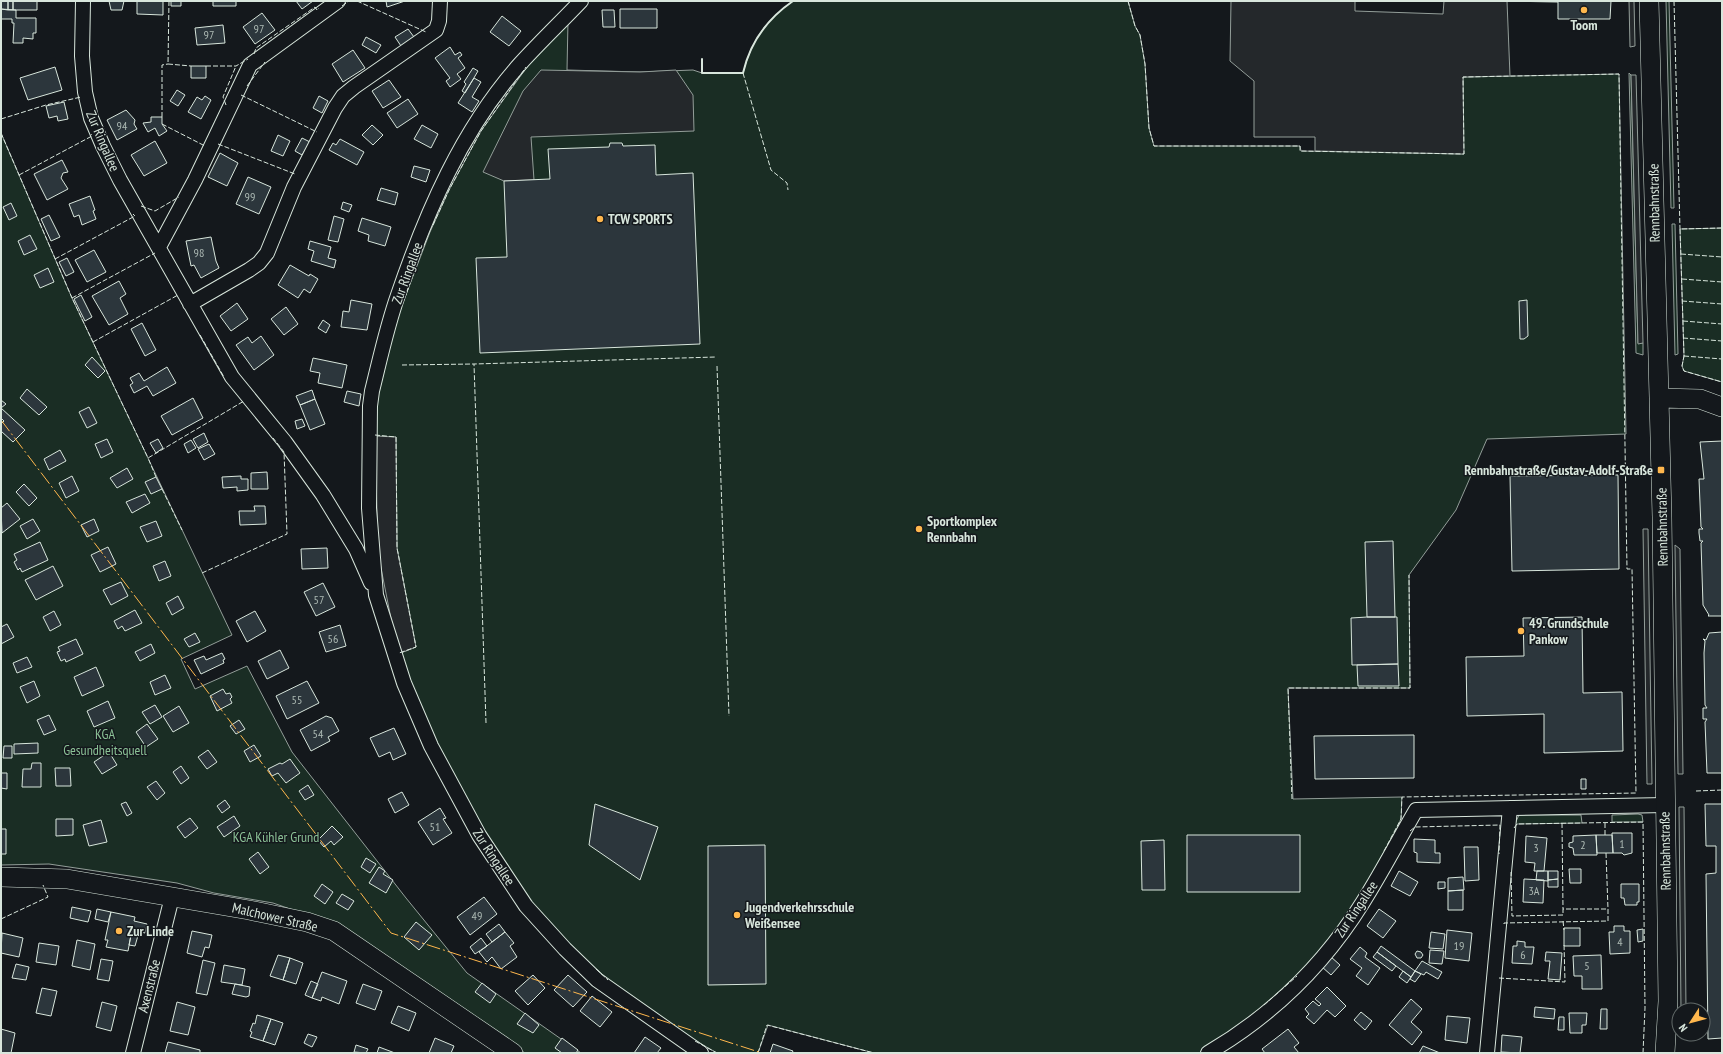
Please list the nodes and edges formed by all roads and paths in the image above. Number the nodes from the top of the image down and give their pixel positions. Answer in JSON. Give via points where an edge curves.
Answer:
{"nodes":[{"id":1,"x":83,"y":1,"type":"edge"},
{"id":2,"x":338,"y":1,"type":"edge"},
{"id":3,"x":440,"y":1,"type":"edge"},
{"id":4,"x":581,"y":1,"type":"edge"},
{"id":5,"x":1649,"y":1,"type":"edge"},
{"id":6,"x":159,"y":247,"type":"junction"},
{"id":7,"x":190,"y":304,"type":"junction"},
{"id":8,"x":1659,"y":398,"type":"junction"},
{"id":9,"x":1722,"y":408,"type":"edge"},
{"id":10,"x":376,"y":595,"type":"junction"},
{"id":11,"x":1665,"y":805,"type":"junction"},
{"id":12,"x":1510,"y":808,"type":"junction"},
{"id":13,"x":1,"y":878,"type":"edge"},
{"id":14,"x":172,"y":897,"type":"junction"},
{"id":15,"x":132,"y":1053,"type":"edge"},
{"id":16,"x":513,"y":1053,"type":"edge"},
{"id":17,"x":701,"y":1053,"type":"edge"},
{"id":18,"x":1208,"y":1053,"type":"edge"},
{"id":19,"x":1487,"y":1053,"type":"edge"},
{"id":20,"x":1665,"y":1053,"type":"edge"}],
"edges":[{"from":1,"to":6,"type":"street","name":"Zur Ringallee","via":[[82,56],[85,92],[91,118],[120,180]]},
{"from":2,"to":6,"type":"street","via":[[250,65],[195,180]]},
{"from":3,"to":7,"type":"street","via":[[436,30],[343,96],[294,187],[267,253],[259,263]]},
{"from":4,"to":10,"type":"street","name":"Zur Ringallee","via":[[520,64],[460,149],[438,194],[397,296],[370,406],[369,508]]},
{"from":5,"to":8,"type":"main road","name":"Rennbahnstraße"},
{"from":6,"to":7,"type":"street","name":"Zur Ringallee"},
{"from":7,"to":10,"type":"street","name":"Zur Ringallee","via":[[232,377],[285,442],[323,495],[356,549]]},
{"from":8,"to":9,"type":"main road","via":[[1700,400]]},
{"from":8,"to":11,"type":"main road","name":"Rennbahnstraße"},
{"from":10,"to":17,"type":"street","name":"Zur Ringallee","via":[[404,683],[431,746],[479,835],[526,906],[597,980]]},
{"from":11,"to":12,"type":"street","name":"Zur Ringallee"},
{"from":11,"to":20,"type":"main road","name":"Rennbahnstraße","via":[[1668,1002]]},
{"from":12,"to":18,"type":"street","name":"Zur Ringallee","via":[[1416,810],[1363,903],[1323,956],[1298,985],[1273,1007],[1247,1028]]},
{"from":12,"to":19,"type":"street"},
{"from":13,"to":14,"type":"main road","name":"Malchower Straße","via":[[56,878]]},
{"from":14,"to":15,"type":"street","name":"Axenstraße"},
{"from":14,"to":16,"type":"main road","name":"Malchower Straße","via":[[307,922],[334,932]]}]}
